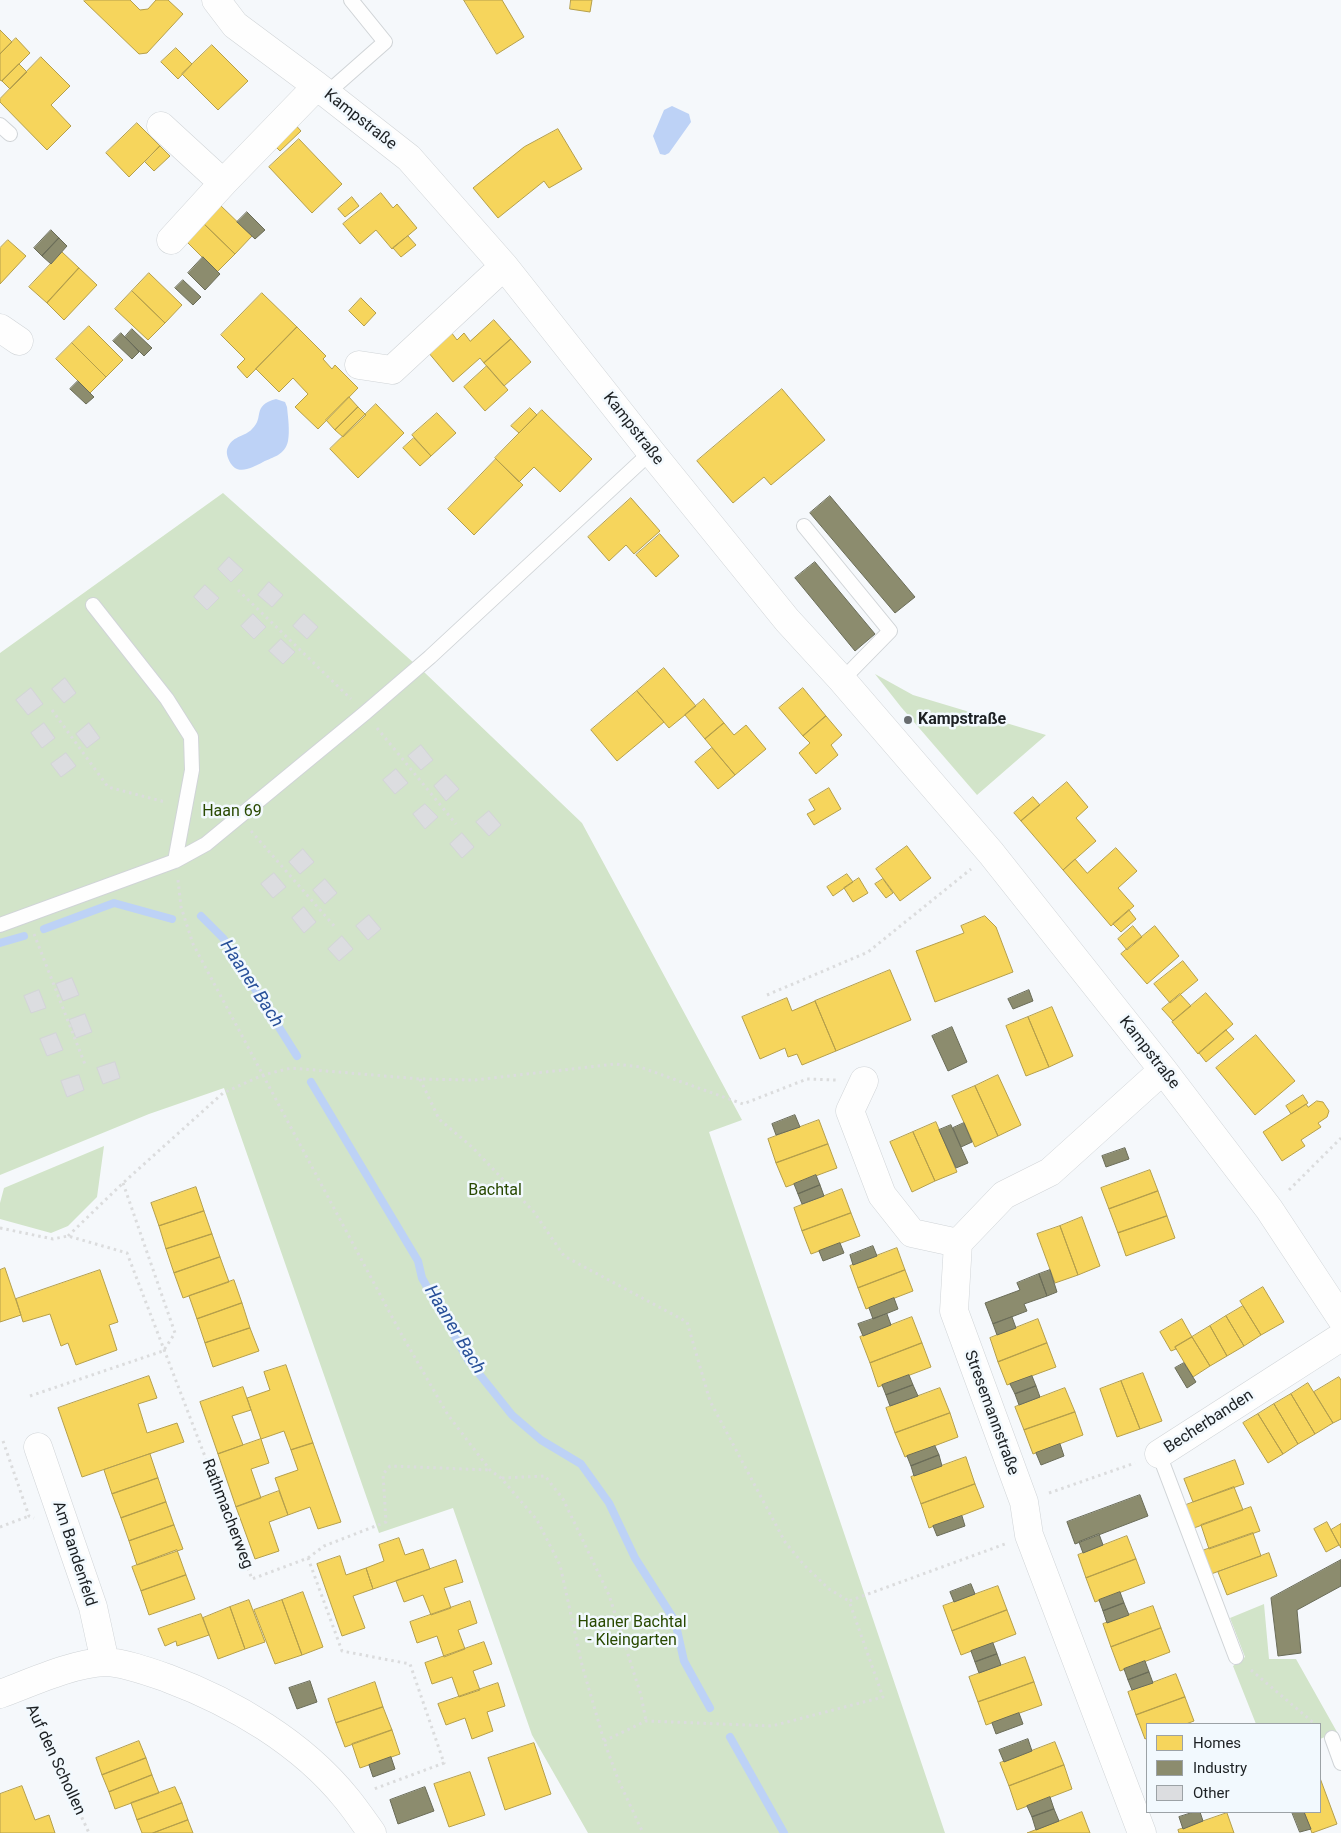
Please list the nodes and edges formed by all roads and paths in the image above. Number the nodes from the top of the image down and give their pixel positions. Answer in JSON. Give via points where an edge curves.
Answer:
{"nodes":[{"id":1,"x":216,"y":0,"type":"edge"},
{"id":2,"x":351,"y":0,"type":"edge"},
{"id":3,"x":321,"y":90,"type":"junction"},
{"id":4,"x":161,"y":126,"type":"dead end"},
{"id":5,"x":223,"y":183,"type":"junction"},
{"id":6,"x":171,"y":240,"type":"dead end"},
{"id":7,"x":504,"y":266,"type":"junction"},
{"id":8,"x":359,"y":364,"type":"dead end"},
{"id":9,"x":650,"y":452,"type":"junction"},
{"id":10,"x":804,"y":526,"type":"dead end"},
{"id":11,"x":238,"y":590,"type":"dead end"},
{"id":12,"x":93,"y":604,"type":"dead end"},
{"id":13,"x":842,"y":680,"type":"junction"},
{"id":14,"x":52,"y":710,"type":"dead end"},
{"id":15,"x":366,"y":713,"type":"junction"},
{"id":16,"x":185,"y":808,"type":"junction"},
{"id":17,"x":239,"y":817,"type":"junction"},
{"id":18,"x":456,"y":824,"type":"dead end"},
{"id":19,"x":991,"y":853,"type":"junction"},
{"id":20,"x":175,"y":862,"type":"junction"},
{"id":21,"x":26,"y":915,"type":"junction"},
{"id":22,"x":0,"y":924,"type":"edge"},
{"id":23,"x":335,"y":927,"type":"dead end"},
{"id":24,"x":768,"y":995,"type":"dead end"},
{"id":25,"x":86,"y":1067,"type":"dead end"},
{"id":26,"x":1163,"y":1070,"type":"junction"},
{"id":27,"x":263,"y":1075,"type":"junction"},
{"id":28,"x":420,"y":1079,"type":"junction"},
{"id":29,"x":864,"y":1081,"type":"joint"},
{"id":30,"x":1341,"y":1138,"type":"edge"},
{"id":31,"x":123,"y":1183,"type":"junction"},
{"id":32,"x":1269,"y":1210,"type":"junction"},
{"id":33,"x":0,"y":1228,"type":"edge"},
{"id":34,"x":68,"y":1236,"type":"junction"},
{"id":35,"x":958,"y":1244,"type":"junction"},
{"id":36,"x":1341,"y":1318,"type":"edge"},
{"id":37,"x":1341,"y":1337,"type":"edge"},
{"id":38,"x":163,"y":1351,"type":"junction"},
{"id":39,"x":30,"y":1396,"type":"dead end"},
{"id":40,"x":38,"y":1446,"type":"dead end"},
{"id":41,"x":1159,"y":1454,"type":"junction"},
{"id":42,"x":490,"y":1470,"type":"junction"},
{"id":43,"x":501,"y":1478,"type":"junction"},
{"id":44,"x":1024,"y":1502,"type":"junction"},
{"id":45,"x":29,"y":1516,"type":"dead end"},
{"id":46,"x":0,"y":1527,"type":"edge"},
{"id":47,"x":1030,"y":1535,"type":"junction"},
{"id":48,"x":308,"y":1558,"type":"junction"},
{"id":49,"x":849,"y":1601,"type":"junction"},
{"id":50,"x":1236,"y":1657,"type":"joint"},
{"id":51,"x":105,"y":1662,"type":"junction"},
{"id":52,"x":11,"y":1690,"type":"edge"},
{"id":53,"x":646,"y":1721,"type":"junction"},
{"id":54,"x":1315,"y":1723,"type":"edge"},
{"id":55,"x":1332,"y":1738,"type":"dead end"},
{"id":56,"x":604,"y":1741,"type":"junction"},
{"id":57,"x":1341,"y":1764,"type":"edge"},
{"id":58,"x":347,"y":1799,"type":"junction"},
{"id":59,"x":89,"y":1833,"type":"edge"},
{"id":60,"x":372,"y":1833,"type":"edge"},
{"id":61,"x":643,"y":1833,"type":"edge"},
{"id":62,"x":1142,"y":1833,"type":"edge"}],
"edges":[{"from":1,"to":3,"type":"street","name":"Kampstraße","via":[[235,26]]},
{"from":2,"to":3,"type":"lane","via":[[385,42]]},
{"from":3,"to":5,"type":"street","name":"Kampstraße"},
{"from":3,"to":7,"type":"street","name":"Kampstraße","via":[[409,158]]},
{"from":4,"to":5,"type":"street"},
{"from":5,"to":6,"type":"street","name":"Kampstraße"},
{"from":7,"to":8,"type":"street","via":[[392,370]]},
{"from":7,"to":9,"type":"street","name":"Kampstraße"},
{"from":9,"to":13,"type":"street","name":"Kampstraße","via":[[787,620]]},
{"from":9,"to":15,"type":"lane"},
{"from":10,"to":13,"type":"lane","via":[[890,632]]},
{"from":11,"to":15,"type":"path"},
{"from":12,"to":16,"type":"lane","via":[[167,699],[191,737],[192,770]]},
{"from":13,"to":19,"type":"street","name":"Kampstraße"},
{"from":14,"to":16,"type":"path","via":[[108,787]]},
{"from":15,"to":17,"type":"lane"},
{"from":15,"to":18,"type":"path"},
{"from":16,"to":20,"type":"lane"},
{"from":17,"to":20,"type":"lane","via":[[206,844]]},
{"from":17,"to":23,"type":"path"},
{"from":19,"to":24,"type":"path","via":[[868,952]]},
{"from":19,"to":26,"type":"street","name":"Kampstraße"},
{"from":20,"to":21,"type":"lane"},
{"from":20,"to":27,"type":"path","via":[[181,907],[193,944]]},
{"from":21,"to":22,"type":"lane"},
{"from":21,"to":25,"type":"path"},
{"from":26,"to":32,"type":"street","name":"Kampstraße"},
{"from":26,"to":35,"type":"street","via":[[1050,1172],[1004,1195]]},
{"from":27,"to":28,"type":"path","via":[[291,1068]]},
{"from":27,"to":31,"type":"path","via":[[223,1093]]},
{"from":27,"to":42,"type":"path","via":[[394,1322],[448,1415]]},
{"from":28,"to":29,"type":"path","via":[[475,1080],[615,1064],[640,1067],[744,1104],[807,1079]]},
{"from":28,"to":49,"type":"path","via":[[439,1119],[472,1147],[534,1212],[564,1256],[687,1322],[710,1401],[784,1542],[829,1589]]},
{"from":29,"to":35,"type":"street","via":[[850,1111],[882,1195],[912,1233]]},
{"from":30,"to":32,"type":"path"},
{"from":31,"to":34,"type":"path"},
{"from":31,"to":38,"type":"path","via":[[174,1333]]},
{"from":32,"to":36,"type":"street","name":"Kampstraße"},
{"from":33,"to":34,"type":"path","via":[[53,1238]]},
{"from":34,"to":38,"type":"path","via":[[127,1253]]},
{"from":35,"to":44,"type":"street","name":"Stresemannstraße","via":[[954,1311]]},
{"from":37,"to":41,"type":"street","name":"Becherbanden"},
{"from":38,"to":39,"type":"path"},
{"from":38,"to":48,"type":"path","name":"Rathmacherweg","via":[[252,1579]]},
{"from":40,"to":51,"type":"street","name":"Am Bandenfeld","via":[[92,1607]]},
{"from":41,"to":44,"type":"path"},
{"from":41,"to":50,"type":"lane","name":"Becherbanden"},
{"from":42,"to":43,"type":"path"},
{"from":42,"to":48,"type":"path","via":[[390,1466],[383,1474],[386,1522],[324,1546]]},
{"from":43,"to":53,"type":"path","via":[[545,1476],[563,1500],[609,1595],[641,1695]]},
{"from":43,"to":56,"type":"path","via":[[537,1520],[560,1565],[582,1665]]},
{"from":44,"to":47,"type":"street","name":"Stresemannstraße"},
{"from":45,"to":46,"type":"path"},
{"from":47,"to":49,"type":"path"},
{"from":47,"to":62,"type":"street","name":"Stresemannstraße"},
{"from":48,"to":58,"type":"path","via":[[342,1651],[410,1664],[444,1763]]},
{"from":49,"to":53,"type":"path","via":[[883,1696],[772,1726]]},
{"from":50,"to":54,"type":"path"},
{"from":51,"to":52,"type":"street","via":[[67,1669]]},
{"from":51,"to":58,"type":"street","via":[[143,1670],[189,1686],[250,1717],[294,1747]]},
{"from":52,"to":59,"type":"path","name":"Auf den Schollen"},
{"from":53,"to":56,"type":"path"},
{"from":55,"to":57,"type":"lane"},
{"from":56,"to":61,"type":"path"},
{"from":58,"to":60,"type":"street"}]}
